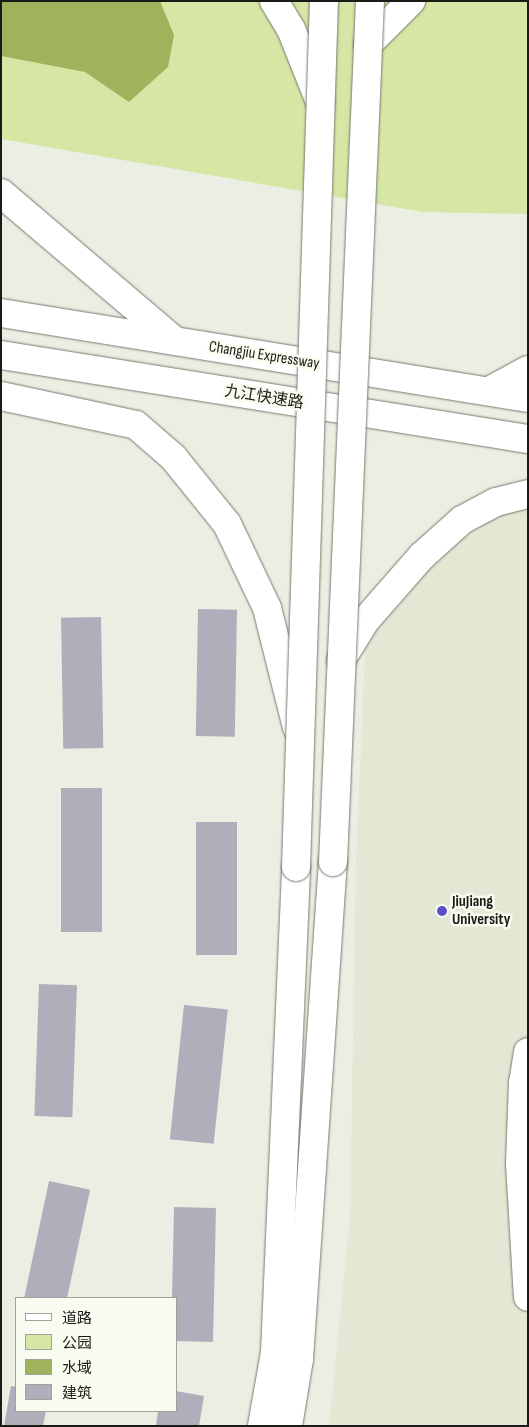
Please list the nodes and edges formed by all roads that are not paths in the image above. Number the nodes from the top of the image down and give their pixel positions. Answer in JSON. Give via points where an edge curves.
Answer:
{"nodes":[{"id":1,"x":274,"y":1,"type":"edge"},
{"id":2,"x":324,"y":1,"type":"edge"},
{"id":3,"x":370,"y":1,"type":"edge"},
{"id":4,"x":411,"y":1,"type":"edge"},
{"id":5,"x":368,"y":44,"type":"junction"},
{"id":6,"x":320,"y":102,"type":"junction"},
{"id":7,"x":1,"y":194,"type":"edge"},
{"id":8,"x":1,"y":314,"type":"edge"},
{"id":9,"x":176,"y":342,"type":"junction"},
{"id":10,"x":1,"y":355,"type":"edge"},
{"id":11,"x":528,"y":370,"type":"edge"},
{"id":12,"x":489,"y":391,"type":"junction"},
{"id":13,"x":1,"y":396,"type":"edge"},
{"id":14,"x":528,"y":398,"type":"edge"},
{"id":15,"x":528,"y":440,"type":"edge"},
{"id":16,"x":528,"y":494,"type":"edge"},
{"id":17,"x":341,"y":660,"type":"junction"},
{"id":18,"x":301,"y":742,"type":"junction"},
{"id":19,"x":528,"y":1052,"type":"edge"},
{"id":20,"x":528,"y":1297,"type":"edge"},
{"id":21,"x":262,"y":1426,"type":"edge"},
{"id":22,"x":288,"y":1426,"type":"edge"}],
"edges":[{"from":1,"to":6,"type":"main road","via":[[291,29]]},
{"from":2,"to":6,"type":"main road","bridge":true},
{"from":3,"to":5,"type":"main road","bridge":true},
{"from":4,"to":5,"type":"main road"},
{"from":5,"to":17,"type":"main road","bridge":true},
{"from":6,"to":18,"type":"main road","bridge":true},
{"from":7,"to":9,"type":"main road"},
{"from":8,"to":9,"type":"main road","name":"Changjiu Expressway"},
{"from":9,"to":12,"type":"main road","name":"Changjiu Expressway"},
{"from":10,"to":15,"type":"main road","name":"九江快速路"},
{"from":11,"to":12,"type":"main road"},
{"from":12,"to":14,"type":"main road","name":"Changjiu Expressway"},
{"from":13,"to":18,"type":"main road","via":[[136,425],[173,457],[227,524],[268,608]]},
{"from":16,"to":17,"type":"main road","via":[[496,502],[462,520],[422,556],[365,621]]},
{"from":17,"to":22,"type":"main road","bridge":true,"via":[[333,862],[299,1359]]},
{"from":18,"to":21,"type":"main road","bridge":true,"via":[[275,1352]]},
{"from":19,"to":20,"type":"main road","via":[[523,1082],[520,1164]]}]}
